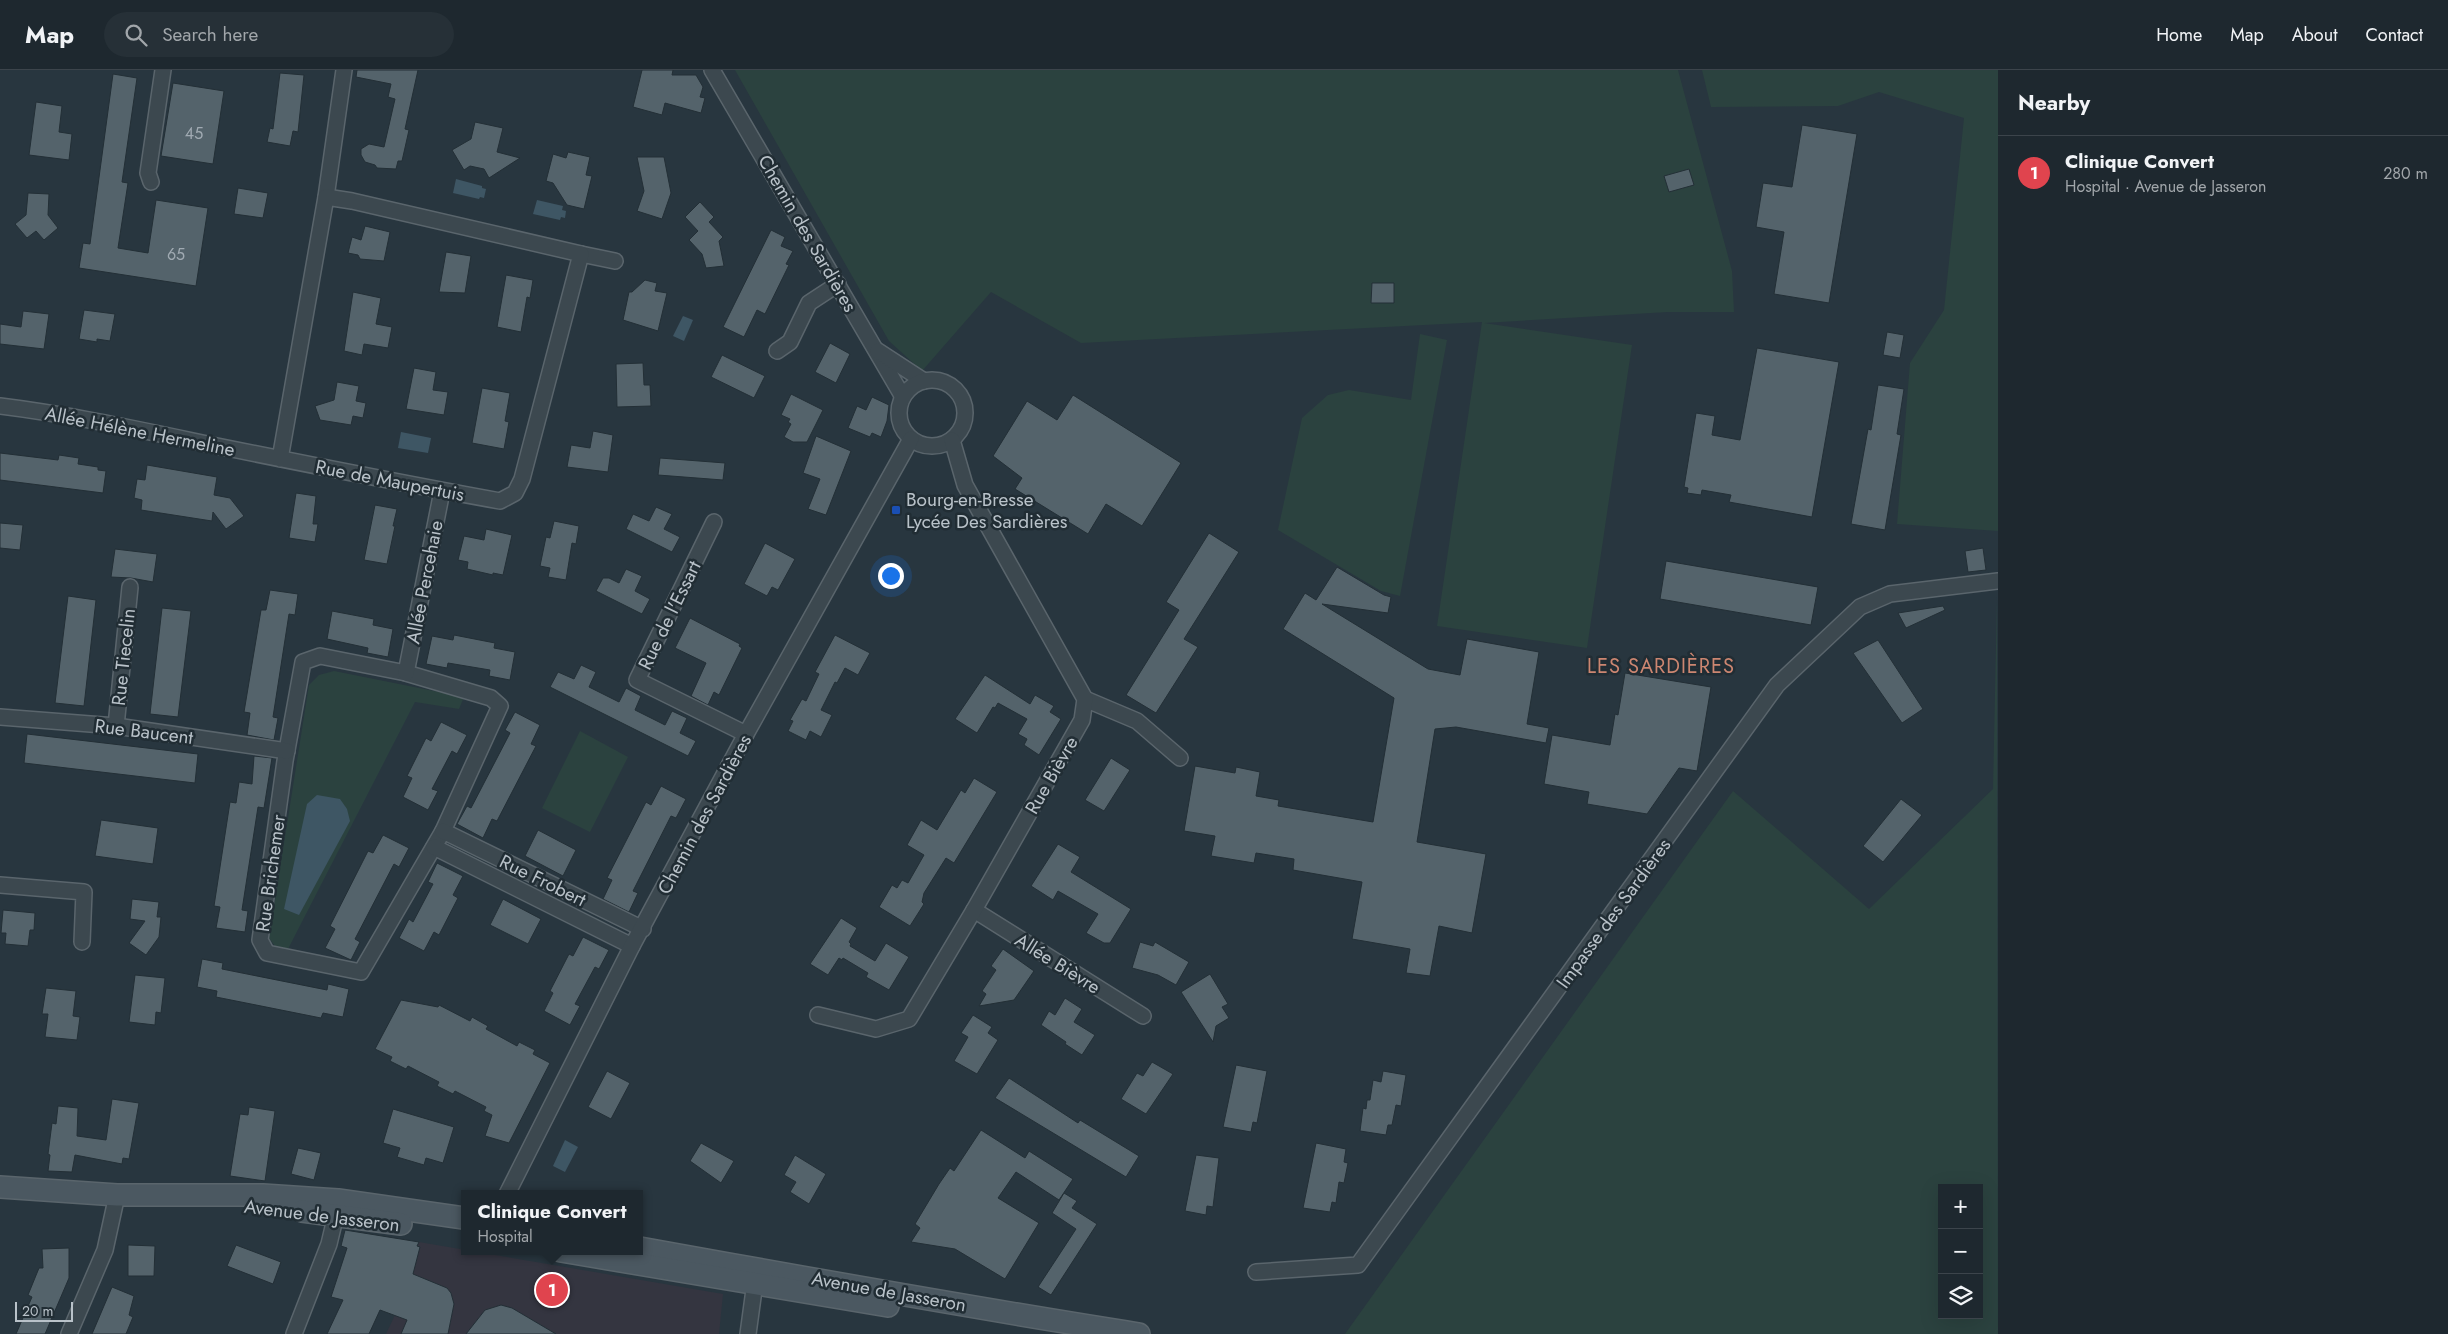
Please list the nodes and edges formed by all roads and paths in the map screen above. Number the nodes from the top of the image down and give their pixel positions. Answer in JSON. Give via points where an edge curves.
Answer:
{"nodes":[{"id":1,"x":163,"y":70,"type":"edge"},
{"id":2,"x":344,"y":70,"type":"edge"},
{"id":3,"x":712,"y":70,"type":"edge"},
{"id":4,"x":151,"y":182,"type":"dead end"},
{"id":5,"x":326,"y":197,"type":"junction"},
{"id":6,"x":581,"y":254,"type":"junction"},
{"id":7,"x":615,"y":262,"type":"dead end"},
{"id":8,"x":838,"y":284,"type":"junction"},
{"id":9,"x":875,"y":349,"type":"junction"},
{"id":10,"x":776,"y":351,"type":"dead end"},
{"id":11,"x":924,"y":381,"type":"junction"},
{"id":12,"x":903,"y":397,"type":"junction"},
{"id":13,"x":0,"y":406,"type":"edge"},
{"id":14,"x":911,"y":439,"type":"junction"},
{"id":15,"x":952,"y":440,"type":"junction"},
{"id":16,"x":280,"y":459,"type":"junction"},
{"id":17,"x":442,"y":491,"type":"junction"},
{"id":18,"x":714,"y":522,"type":"dead end"},
{"id":19,"x":1998,"y":581,"type":"edge"},
{"id":20,"x":130,"y":587,"type":"dead end"},
{"id":21,"x":406,"y":673,"type":"junction"},
{"id":22,"x":1085,"y":699,"type":"junction"},
{"id":23,"x":0,"y":717,"type":"edge"},
{"id":24,"x":116,"y":726,"type":"junction"},
{"id":25,"x":746,"y":734,"type":"junction"},
{"id":26,"x":287,"y":751,"type":"junction"},
{"id":27,"x":1180,"y":758,"type":"dead end"},
{"id":28,"x":443,"y":831,"type":"junction"},
{"id":29,"x":434,"y":847,"type":"junction"},
{"id":30,"x":0,"y":885,"type":"edge"},
{"id":31,"x":974,"y":910,"type":"junction"},
{"id":32,"x":643,"y":929,"type":"junction"},
{"id":33,"x":82,"y":942,"type":"dead end"},
{"id":34,"x":632,"y":946,"type":"junction"},
{"id":35,"x":818,"y":1015,"type":"dead end"},
{"id":36,"x":1143,"y":1016,"type":"dead end"},
{"id":37,"x":0,"y":1187,"type":"edge"},
{"id":38,"x":509,"y":1190,"type":"edge"},
{"id":39,"x":117,"y":1195,"type":"junction"},
{"id":40,"x":338,"y":1208,"type":"junction"},
{"id":41,"x":461,"y":1218,"type":"edge"},
{"id":42,"x":461,"y":1232,"type":"edge"},
{"id":43,"x":643,"y":1249,"type":"edge"},
{"id":44,"x":590,"y":1255,"type":"edge"},
{"id":45,"x":1256,"y":1272,"type":"dead end"},
{"id":46,"x":756,"y":1277,"type":"junction"},
{"id":47,"x":69,"y":1334,"type":"edge"},
{"id":48,"x":294,"y":1334,"type":"edge"},
{"id":49,"x":748,"y":1334,"type":"edge"},
{"id":50,"x":1051,"y":1334,"type":"edge"},
{"id":51,"x":1139,"y":1334,"type":"edge"}],
"edges":[{"from":1,"to":4,"type":"street","via":[[148,173]]},
{"from":2,"to":5,"type":"street"},
{"from":3,"to":8,"type":"street","name":"Chemin des Sardières"},
{"from":5,"to":6,"type":"street"},
{"from":5,"to":16,"type":"street"},
{"from":6,"to":7,"type":"street"},
{"from":6,"to":17,"type":"street","name":"Rue de Maupertuis","via":[[522,479],[515,493],[500,501]]},
{"from":8,"to":9,"type":"street","name":"Chemin des Sardières"},
{"from":8,"to":10,"type":"street","via":[[809,303],[790,342]]},
{"from":9,"to":11,"type":"street"},
{"from":9,"to":12,"type":"street","name":"Chemin des Sardières"},
{"from":11,"to":12,"type":"street","via":[[913,386]]},
{"from":11,"to":15,"type":"street","via":[[946,383],[959,393],[964,403],[962,428]]},
{"from":12,"to":14,"type":"street","via":[[899,419]]},
{"from":13,"to":16,"type":"street","name":"Allée Hélène Hermeline"},
{"from":14,"to":15,"type":"street","via":[[930,447]]},
{"from":14,"to":25,"type":"street","name":"Chemin des Sardières"},
{"from":15,"to":22,"type":"street","via":[[965,486]]},
{"from":16,"to":17,"type":"street","name":"Rue de Maupertuis"},
{"from":17,"to":21,"type":"street","name":"Allée Percehaie"},
{"from":18,"to":25,"type":"street","name":"Rue de l'Essart","via":[[637,680]]},
{"from":19,"to":45,"type":"street","name":"Impasse des Sardières","via":[[1890,594],[1860,607],[1777,685],[1358,1265]]},
{"from":20,"to":24,"type":"street","name":"Rue Tiecelin"},
{"from":21,"to":26,"type":"street","name":"Rue Brichemer","via":[[320,656],[303,662]]},
{"from":21,"to":28,"type":"street","name":"Rue Brichemer","via":[[491,698],[500,706]]},
{"from":22,"to":27,"type":"street","via":[[1137,721]]},
{"from":22,"to":31,"type":"street","name":"Rue Bièvre","via":[[1082,720]]},
{"from":23,"to":24,"type":"street","name":"Rue Baucent"},
{"from":24,"to":26,"type":"street","name":"Rue Baucent"},
{"from":25,"to":32,"type":"street","name":"Chemin des Sardières"},
{"from":26,"to":29,"type":"street","name":"Rue Brichemer","via":[[260,940],[267,953],[361,972]]},
{"from":28,"to":29,"type":"street","name":"Rue Brichemer"},
{"from":28,"to":32,"type":"street","name":"Rue Frobert"},
{"from":29,"to":34,"type":"street","name":"Rue Frobert"},
{"from":30,"to":33,"type":"street","via":[[84,892]]},
{"from":31,"to":35,"type":"street","name":"Rue Bièvre","via":[[909,1018],[876,1028]]},
{"from":31,"to":36,"type":"street","name":"Allée Bièvre"},
{"from":32,"to":34,"type":"street","name":"Chemin des Sardières"},
{"from":34,"to":38,"type":"street","name":"Chemin des Sardières"},
{"from":37,"to":39,"type":"main road","name":"Avenue de Jasseron"},
{"from":39,"to":40,"type":"main road","name":"Avenue de Jasseron","via":[[180,1196],[262,1208]]},
{"from":39,"to":47,"type":"street","via":[[105,1250]]},
{"from":40,"to":41,"type":"main road","name":"Avenue de Jasseron"},
{"from":40,"to":42,"type":"main road","name":"Avenue de Jasseron"},
{"from":40,"to":48,"type":"street","via":[[329,1244]]},
{"from":43,"to":46,"type":"main road","name":"Avenue de Jasseron"},
{"from":44,"to":46,"type":"main road","name":"Avenue de Jasseron"},
{"from":46,"to":49,"type":"street"},
{"from":46,"to":50,"type":"main road","name":"Avenue de Jasseron"},
{"from":46,"to":51,"type":"main road","name":"Avenue de Jasseron","via":[[971,1305],[1072,1325]]}]}
